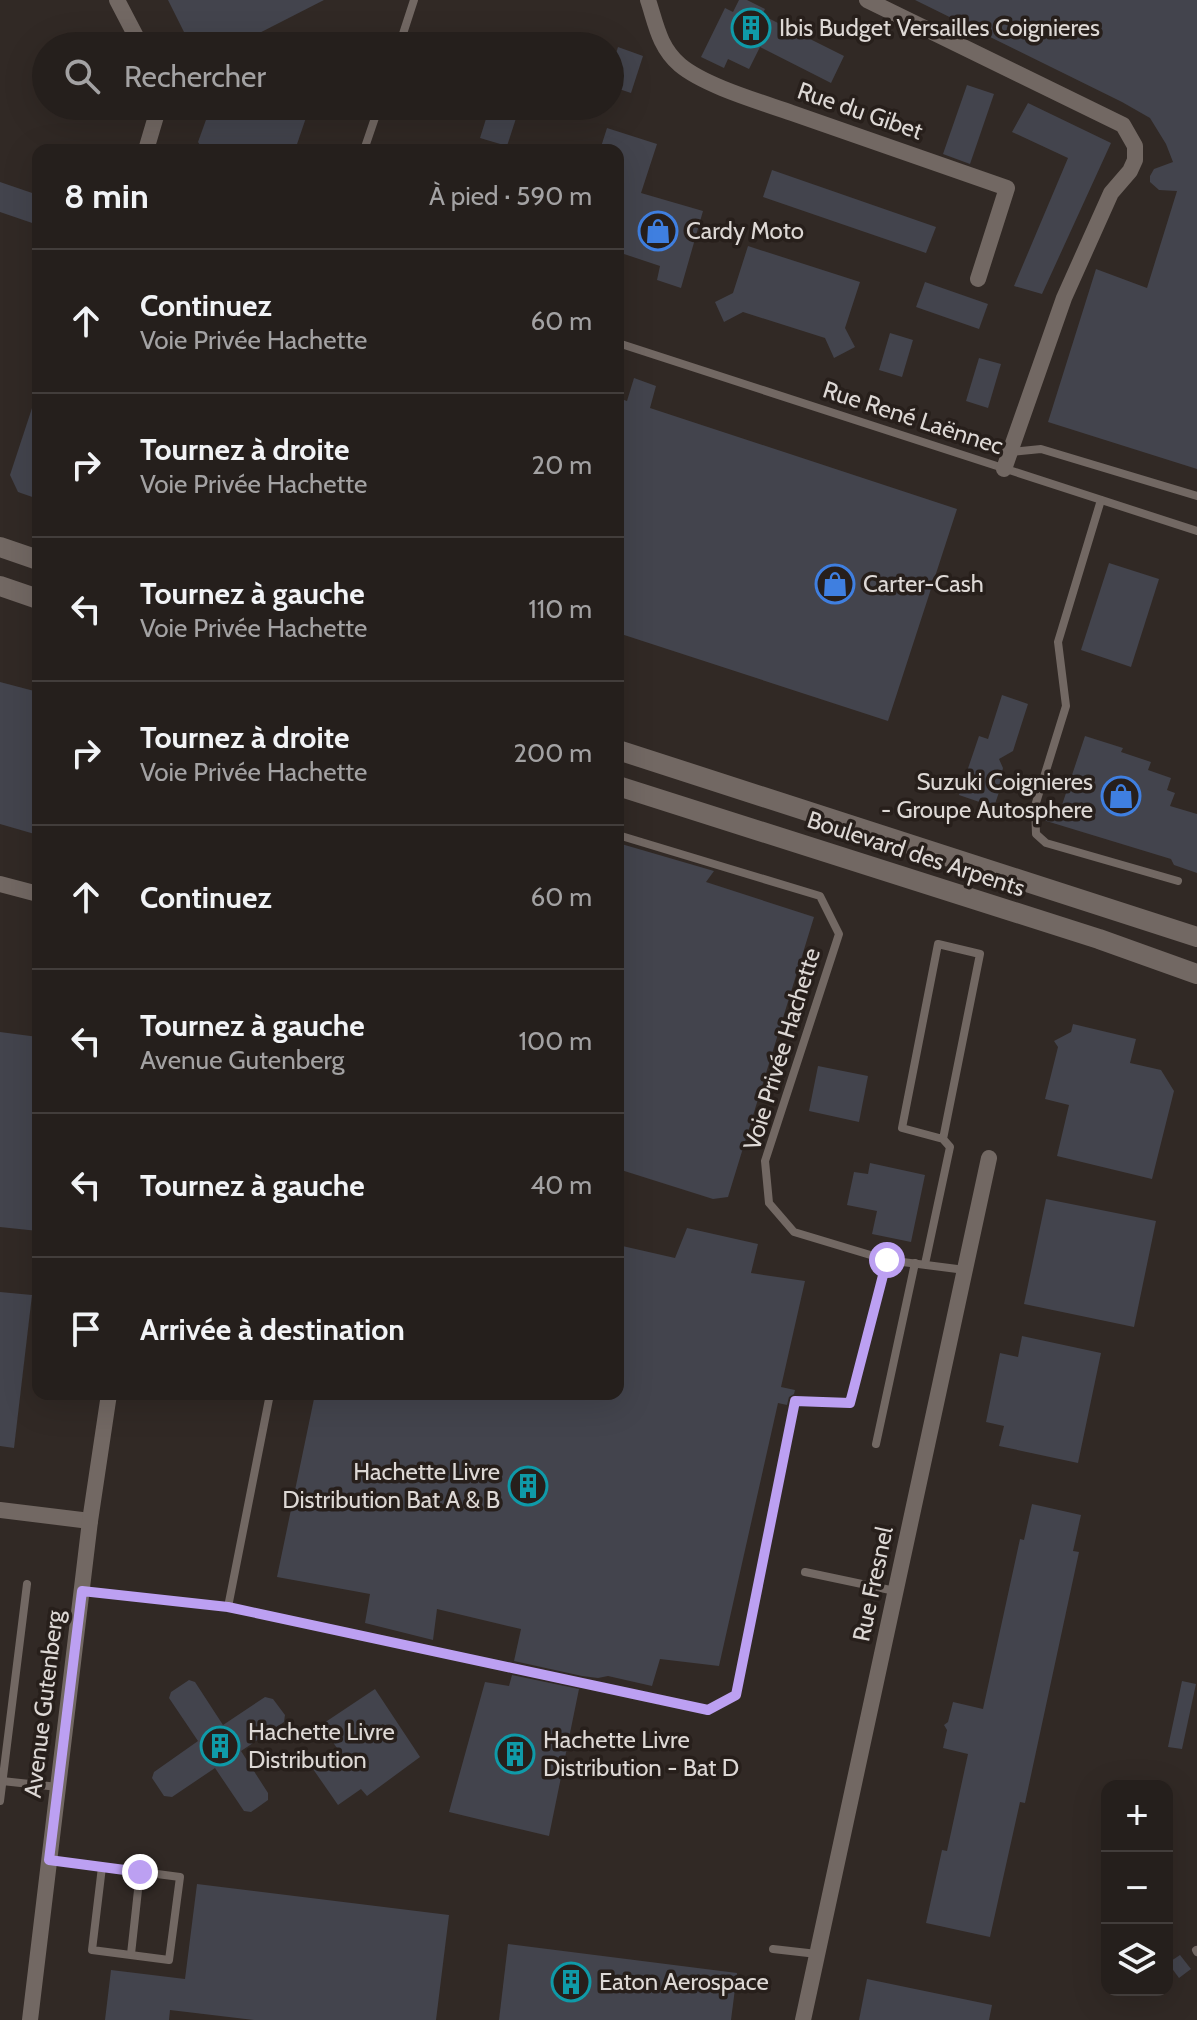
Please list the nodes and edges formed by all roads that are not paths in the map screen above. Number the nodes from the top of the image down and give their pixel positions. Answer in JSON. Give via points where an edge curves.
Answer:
{"nodes":[{"id":1,"x":117,"y":0,"type":"edge"},
{"id":2,"x":414,"y":0,"type":"edge"},
{"id":3,"x":648,"y":0,"type":"edge"},
{"id":4,"x":867,"y":0,"type":"edge"},
{"id":5,"x":134,"y":32,"type":"edge"},
{"id":6,"x":404,"y":32,"type":"edge"},
{"id":7,"x":155,"y":120,"type":"edge"},
{"id":8,"x":374,"y":120,"type":"edge"},
{"id":9,"x":148,"y":144,"type":"edge"},
{"id":10,"x":366,"y":144,"type":"edge"},
{"id":11,"x":978,"y":279,"type":"dead end"},
{"id":12,"x":624,"y":345,"type":"edge"},
{"id":13,"x":1010,"y":452,"type":"junction"},
{"id":14,"x":1004,"y":469,"type":"junction"},
{"id":15,"x":1197,"y":496,"type":"edge"},
{"id":16,"x":1101,"y":500,"type":"junction"},
{"id":17,"x":1197,"y":531,"type":"edge"},
{"id":18,"x":0,"y":547,"type":"edge"},
{"id":19,"x":32,"y":558,"type":"edge"},
{"id":20,"x":0,"y":586,"type":"edge"},
{"id":21,"x":32,"y":597,"type":"edge"},
{"id":22,"x":624,"y":752,"type":"edge"},
{"id":23,"x":624,"y":788,"type":"edge"},
{"id":24,"x":624,"y":837,"type":"edge"},
{"id":25,"x":1178,"y":881,"type":"dead end"},
{"id":26,"x":0,"y":884,"type":"edge"},
{"id":27,"x":32,"y":892,"type":"edge"},
{"id":28,"x":1197,"y":937,"type":"edge"},
{"id":29,"x":1197,"y":974,"type":"edge"},
{"id":30,"x":943,"y":1139,"type":"junction"},
{"id":31,"x":989,"y":1158,"type":"dead end"},
{"id":32,"x":887,"y":1260,"type":"junction"},
{"id":33,"x":920,"y":1264,"type":"junction"},
{"id":34,"x":965,"y":1271,"type":"junction"},
{"id":35,"x":108,"y":1400,"type":"edge"},
{"id":36,"x":269,"y":1400,"type":"edge"},
{"id":37,"x":876,"y":1444,"type":"dead end"},
{"id":38,"x":0,"y":1510,"type":"edge"},
{"id":39,"x":90,"y":1521,"type":"junction"},
{"id":40,"x":805,"y":1572,"type":"dead end"},
{"id":41,"x":27,"y":1584,"type":"dead end"},
{"id":42,"x":82,"y":1591,"type":"junction"},
{"id":43,"x":896,"y":1591,"type":"junction"},
{"id":44,"x":228,"y":1607,"type":"junction"},
{"id":45,"x":2,"y":1781,"type":"junction"},
{"id":46,"x":58,"y":1787,"type":"junction"},
{"id":47,"x":0,"y":1801,"type":"edge"},
{"id":48,"x":49,"y":1860,"type":"junction"},
{"id":49,"x":102,"y":1867,"type":"junction"},
{"id":50,"x":140,"y":1872,"type":"junction"},
{"id":51,"x":773,"y":1949,"type":"dead end"},
{"id":52,"x":131,"y":1954,"type":"junction"},
{"id":53,"x":818,"y":1954,"type":"junction"},
{"id":54,"x":30,"y":2020,"type":"edge"},
{"id":55,"x":803,"y":2020,"type":"edge"}],
"edges":[{"from":1,"to":5,"type":"street"},
{"from":2,"to":6,"type":"lane"},
{"from":3,"to":11,"type":"street","name":"Rue du Gibet","via":[[664,46],[700,77],[1007,188]]},
{"from":4,"to":13,"type":"street","via":[[1123,125],[1135,146],[1130,171],[1111,193],[1064,298]]},
{"from":7,"to":9,"type":"street"},
{"from":8,"to":10,"type":"lane"},
{"from":12,"to":14,"type":"lane","name":"Rue René Laënnec"},
{"from":13,"to":14,"type":"street"},
{"from":13,"to":15,"type":"lane","via":[[1041,449]]},
{"from":14,"to":16,"type":"lane","name":"Rue René Laënnec"},
{"from":16,"to":17,"type":"lane","name":"Rue René Laënnec"},
{"from":16,"to":25,"type":"lane","via":[[1058,642],[1066,706],[1035,806],[1036,834],[1046,843]]},
{"from":18,"to":19,"type":"street"},
{"from":20,"to":21,"type":"street"},
{"from":22,"to":28,"type":"street","name":"Boulevard des Arpents"},
{"from":23,"to":29,"type":"street","name":"Boulevard des Arpents"},
{"from":24,"to":32,"type":"lane","name":"Voie Privée Hachette","via":[[820,896],[839,934],[765,1161],[769,1203],[794,1232]]},
{"from":26,"to":27,"type":"street"},
{"from":30,"to":30,"type":"lane","via":[[902,1128],[938,944],[980,954]]},
{"from":30,"to":33,"type":"lane","via":[[950,1147]]},
{"from":31,"to":34,"type":"street","name":"Rue Fresnel"},
{"from":32,"to":33,"type":"lane","name":"Voie Privée Hachette"},
{"from":32,"to":44,"type":"lane","via":[[850,1403],[795,1401],[736,1695],[708,1710]]},
{"from":33,"to":34,"type":"lane","name":"Voie Privée Hachette"},
{"from":33,"to":37,"type":"lane"},
{"from":34,"to":43,"type":"street","name":"Rue Fresnel"},
{"from":35,"to":39,"type":"street","name":"Avenue Gutenberg"},
{"from":36,"to":44,"type":"lane"},
{"from":38,"to":39,"type":"street"},
{"from":39,"to":42,"type":"street","name":"Avenue Gutenberg"},
{"from":40,"to":43,"type":"lane"},
{"from":41,"to":45,"type":"lane"},
{"from":42,"to":44,"type":"lane"},
{"from":42,"to":46,"type":"street","name":"Avenue Gutenberg"},
{"from":43,"to":53,"type":"street","name":"Rue Fresnel"},
{"from":45,"to":46,"type":"lane"},
{"from":45,"to":47,"type":"lane"},
{"from":46,"to":48,"type":"street","name":"Avenue Gutenberg"},
{"from":48,"to":49,"type":"lane"},
{"from":48,"to":54,"type":"street","name":"Avenue Gutenberg"},
{"from":49,"to":50,"type":"lane"},
{"from":49,"to":52,"type":"lane","via":[[92,1950]]},
{"from":50,"to":52,"type":"lane"},
{"from":50,"to":52,"type":"lane","via":[[180,1877],[169,1960]]},
{"from":51,"to":53,"type":"lane"},
{"from":53,"to":55,"type":"street","name":"Rue Fresnel"}]}
